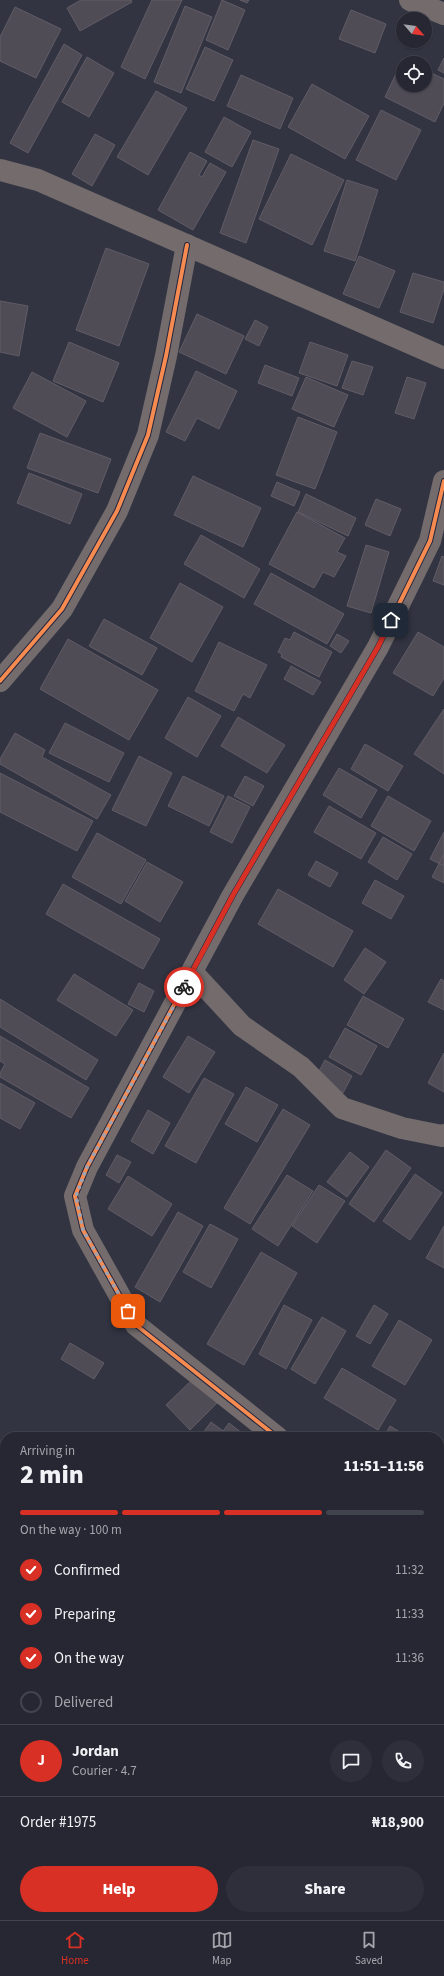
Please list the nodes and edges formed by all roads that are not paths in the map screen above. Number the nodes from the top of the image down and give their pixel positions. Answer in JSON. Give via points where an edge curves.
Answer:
{"nodes":[{"id":1,"x":410,"y":0,"type":"edge"},
{"id":2,"x":444,"y":14,"type":"edge"},
{"id":3,"x":0,"y":170,"type":"edge"},
{"id":4,"x":187,"y":245,"type":"junction"},
{"id":5,"x":444,"y":358,"type":"edge"},
{"id":6,"x":444,"y":481,"type":"edge"},
{"id":7,"x":0,"y":681,"type":"edge"},
{"id":8,"x":192,"y":972,"type":"junction"},
{"id":9,"x":444,"y":1134,"type":"edge"},
{"id":10,"x":271,"y":1432,"type":"edge"}],
"edges":[{"from":1,"to":2,"type":"street"},
{"from":3,"to":4,"type":"street","via":[[38,180]]},
{"from":4,"to":5,"type":"street"},
{"from":4,"to":7,"type":"street","via":[[148,435],[117,511],[62,609]]},
{"from":6,"to":8,"type":"street","via":[[430,541],[378,647],[233,895]]},
{"from":8,"to":9,"type":"street","via":[[242,1026],[302,1067],[342,1108],[402,1128],[442,1136]]},
{"from":8,"to":10,"type":"street","via":[[87,1167],[76,1196],[83,1230],[136,1325]]}]}
